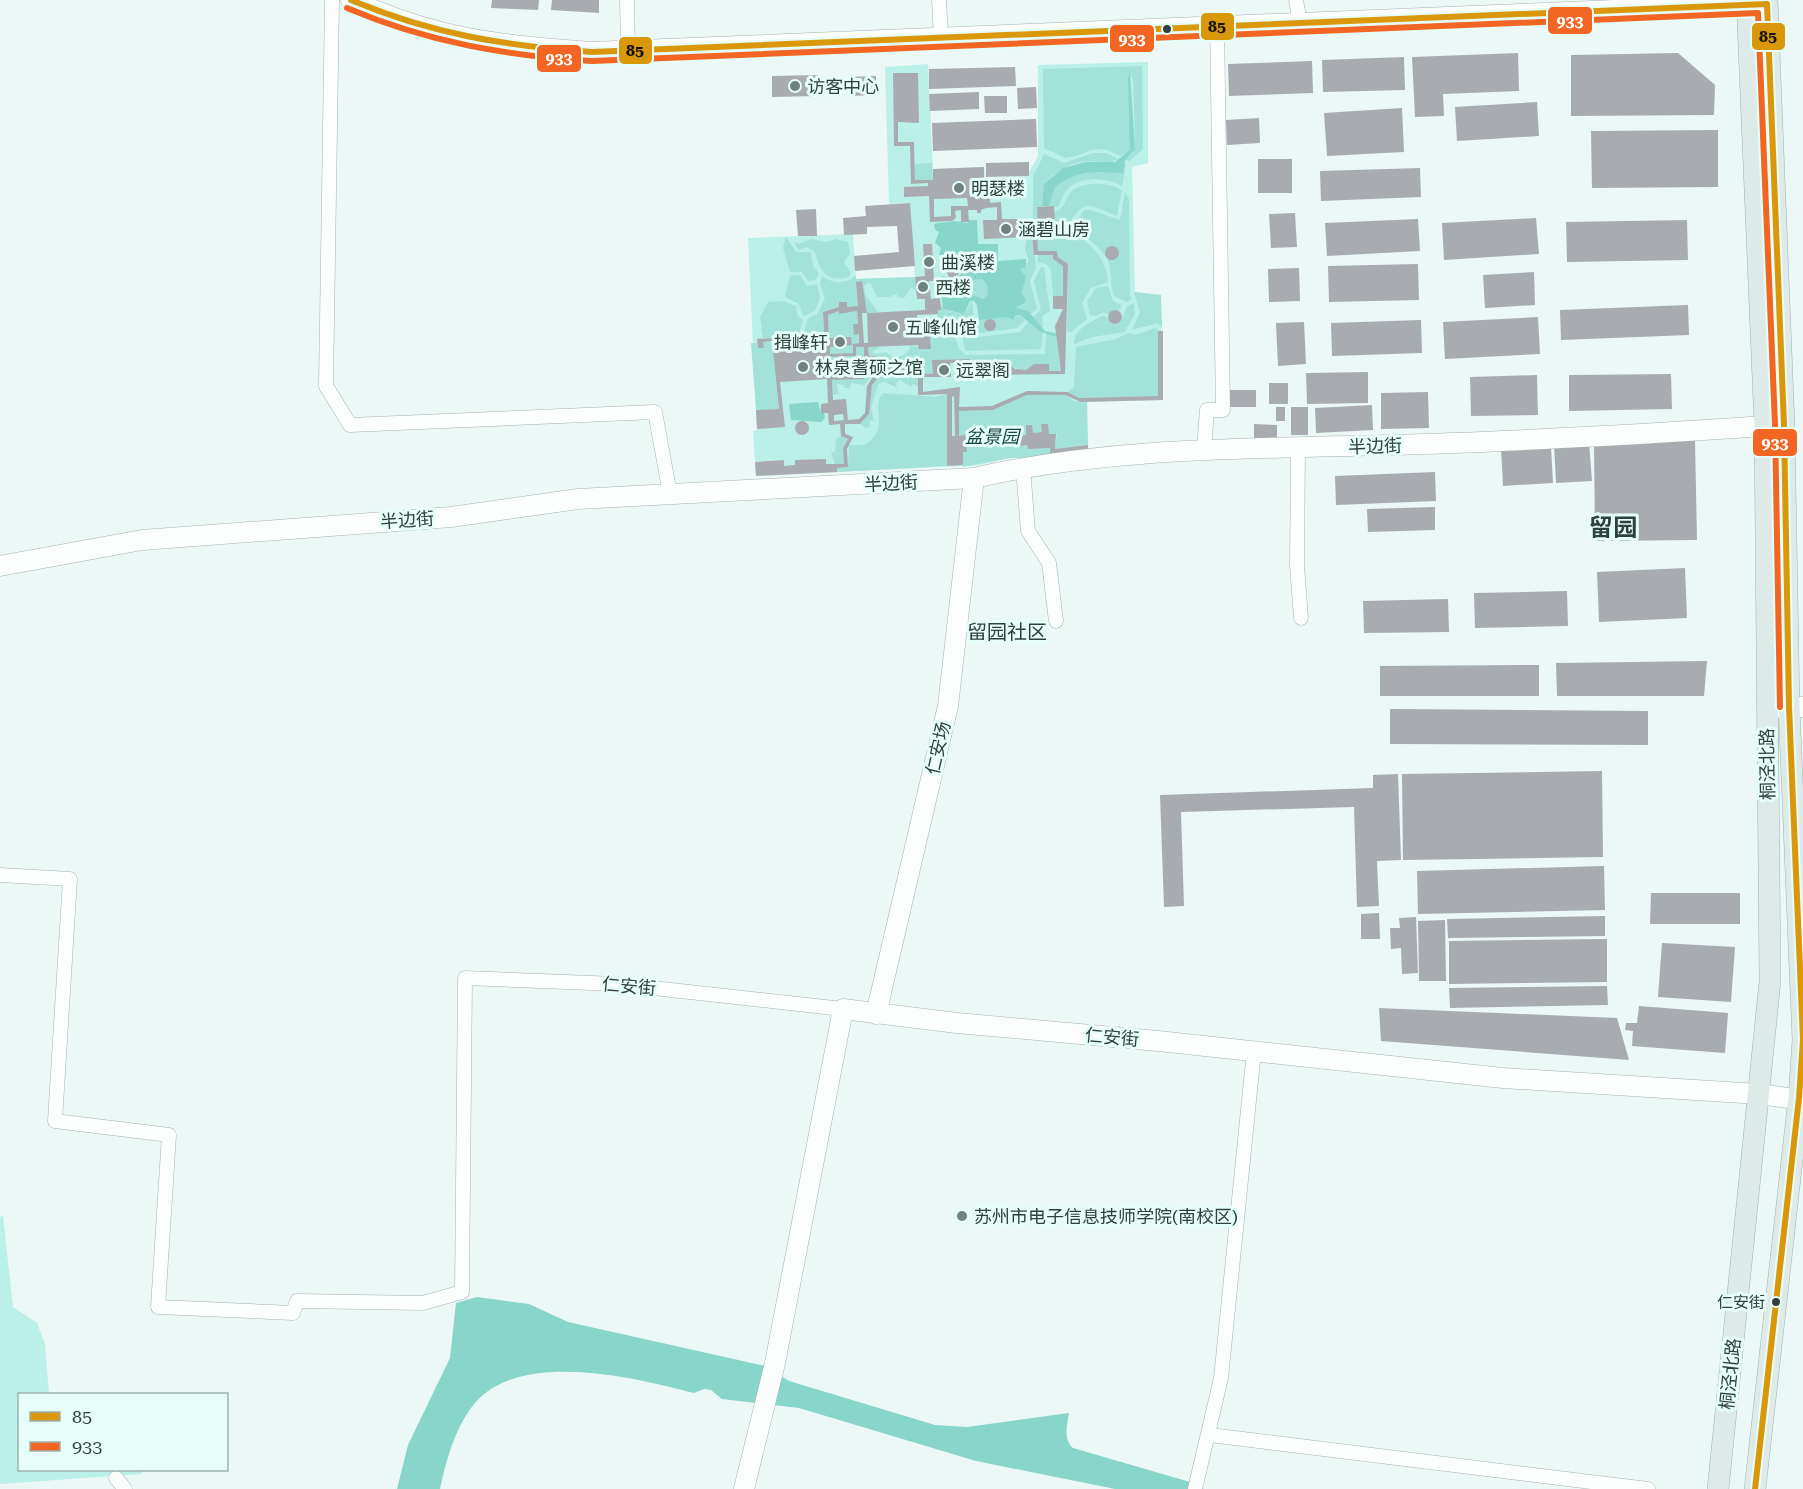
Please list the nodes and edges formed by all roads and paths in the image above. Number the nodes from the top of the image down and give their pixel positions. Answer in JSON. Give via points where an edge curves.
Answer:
{"nodes":[{"id":1,"x":332,"y":0,"type":"edge"},
{"id":2,"x":351,"y":0,"type":"edge"},
{"id":3,"x":627,"y":0,"type":"edge"},
{"id":4,"x":939,"y":0,"type":"edge"},
{"id":5,"x":1296,"y":0,"type":"edge"},
{"id":6,"x":1757,"y":2,"type":"edge"},
{"id":7,"x":1300,"y":23,"type":"junction"},
{"id":8,"x":1216,"y":26,"type":"junction"},
{"id":9,"x":941,"y":38,"type":"junction"},
{"id":10,"x":628,"y":50,"type":"junction"},
{"id":11,"x":1774,"y":426,"type":"junction"},
{"id":12,"x":1298,"y":448,"type":"junction"},
{"id":13,"x":1204,"y":449,"type":"junction"},
{"id":14,"x":1023,"y":467,"type":"junction"},
{"id":15,"x":974,"y":478,"type":"junction"},
{"id":16,"x":670,"y":494,"type":"junction"},
{"id":17,"x":0,"y":566,"type":"edge"},
{"id":18,"x":1301,"y":618,"type":"dead end"},
{"id":19,"x":1056,"y":621,"type":"dead end"},
{"id":20,"x":1796,"y":707,"type":"edge"},
{"id":21,"x":1767,"y":708,"type":"junction"},
{"id":22,"x":0,"y":875,"type":"edge"},
{"id":23,"x":843,"y":1010,"type":"junction"},
{"id":24,"x":876,"y":1014,"type":"junction"},
{"id":25,"x":1803,"y":1040,"type":"edge"},
{"id":26,"x":1254,"y":1051,"type":"junction"},
{"id":27,"x":1759,"y":1094,"type":"junction"},
{"id":28,"x":1801,"y":1099,"type":"edge"},
{"id":29,"x":1210,"y":1435,"type":"junction"},
{"id":30,"x":116,"y":1478,"type":"dead end"},
{"id":31,"x":1196,"y":1484,"type":"edge"},
{"id":32,"x":125,"y":1489,"type":"edge"},
{"id":33,"x":744,"y":1489,"type":"edge"},
{"id":34,"x":1648,"y":1489,"type":"edge"},
{"id":35,"x":1718,"y":1489,"type":"edge"},
{"id":36,"x":1755,"y":1489,"type":"edge"}],
"edges":[{"from":1,"to":16,"type":"street","via":[[326,386],[350,425],[655,412]]},
{"from":2,"to":10,"type":"street","via":[[457,38],[525,48]]},
{"from":3,"to":10,"type":"street"},
{"from":4,"to":9,"type":"street"},
{"from":5,"to":7,"type":"street"},
{"from":6,"to":7,"type":"street"},
{"from":6,"to":11,"type":"main road","name":"桐泾北路"},
{"from":7,"to":8,"type":"street"},
{"from":8,"to":9,"type":"street"},
{"from":8,"to":13,"type":"street","via":[[1223,410],[1207,411]]},
{"from":9,"to":10,"type":"street"},
{"from":11,"to":12,"type":"street","name":"半边街"},
{"from":11,"to":20,"type":"main road","name":"桐泾北路"},
{"from":11,"to":21,"type":"main road","name":"桐泾北路"},
{"from":12,"to":13,"type":"street","name":"半边街"},
{"from":12,"to":18,"type":"street","via":[[1297,566]]},
{"from":13,"to":14,"type":"street","name":"半边街"},
{"from":14,"to":15,"type":"street","name":"半边街"},
{"from":14,"to":19,"type":"street","via":[[1028,531],[1049,563]]},
{"from":15,"to":16,"type":"street","name":"半边街"},
{"from":15,"to":24,"type":"street","name":"仁安场","via":[[948,706]]},
{"from":16,"to":17,"type":"street","name":"半边街","via":[[578,499],[451,516],[142,540]]},
{"from":20,"to":21,"type":"street"},
{"from":20,"to":25,"type":"main road","name":"桐泾北路"},
{"from":21,"to":27,"type":"main road","name":"桐泾北路","via":[[1770,981]]},
{"from":22,"to":23,"type":"street","name":"仁安街","via":[[70,879],[55,1121],[170,1135],[158,1307],[293,1313],[297,1301],[423,1303],[462,1292],[465,978],[617,984]]},
{"from":23,"to":24,"type":"street","name":"仁安街"},
{"from":23,"to":33,"type":"street","via":[[775,1363]]},
{"from":24,"to":26,"type":"street","name":"仁安街"},
{"from":25,"to":28,"type":"main road","name":"桐泾北路"},
{"from":26,"to":27,"type":"street","name":"仁安街","via":[[1503,1077]]},
{"from":26,"to":29,"type":"street","via":[[1221,1378]]},
{"from":27,"to":28,"type":"street","name":"仁安街"},
{"from":27,"to":35,"type":"main road","name":"桐泾北路"},
{"from":28,"to":36,"type":"main road","name":"桐泾北路"},
{"from":29,"to":31,"type":"street"},
{"from":29,"to":34,"type":"street"},
{"from":30,"to":32,"type":"street"}]}
